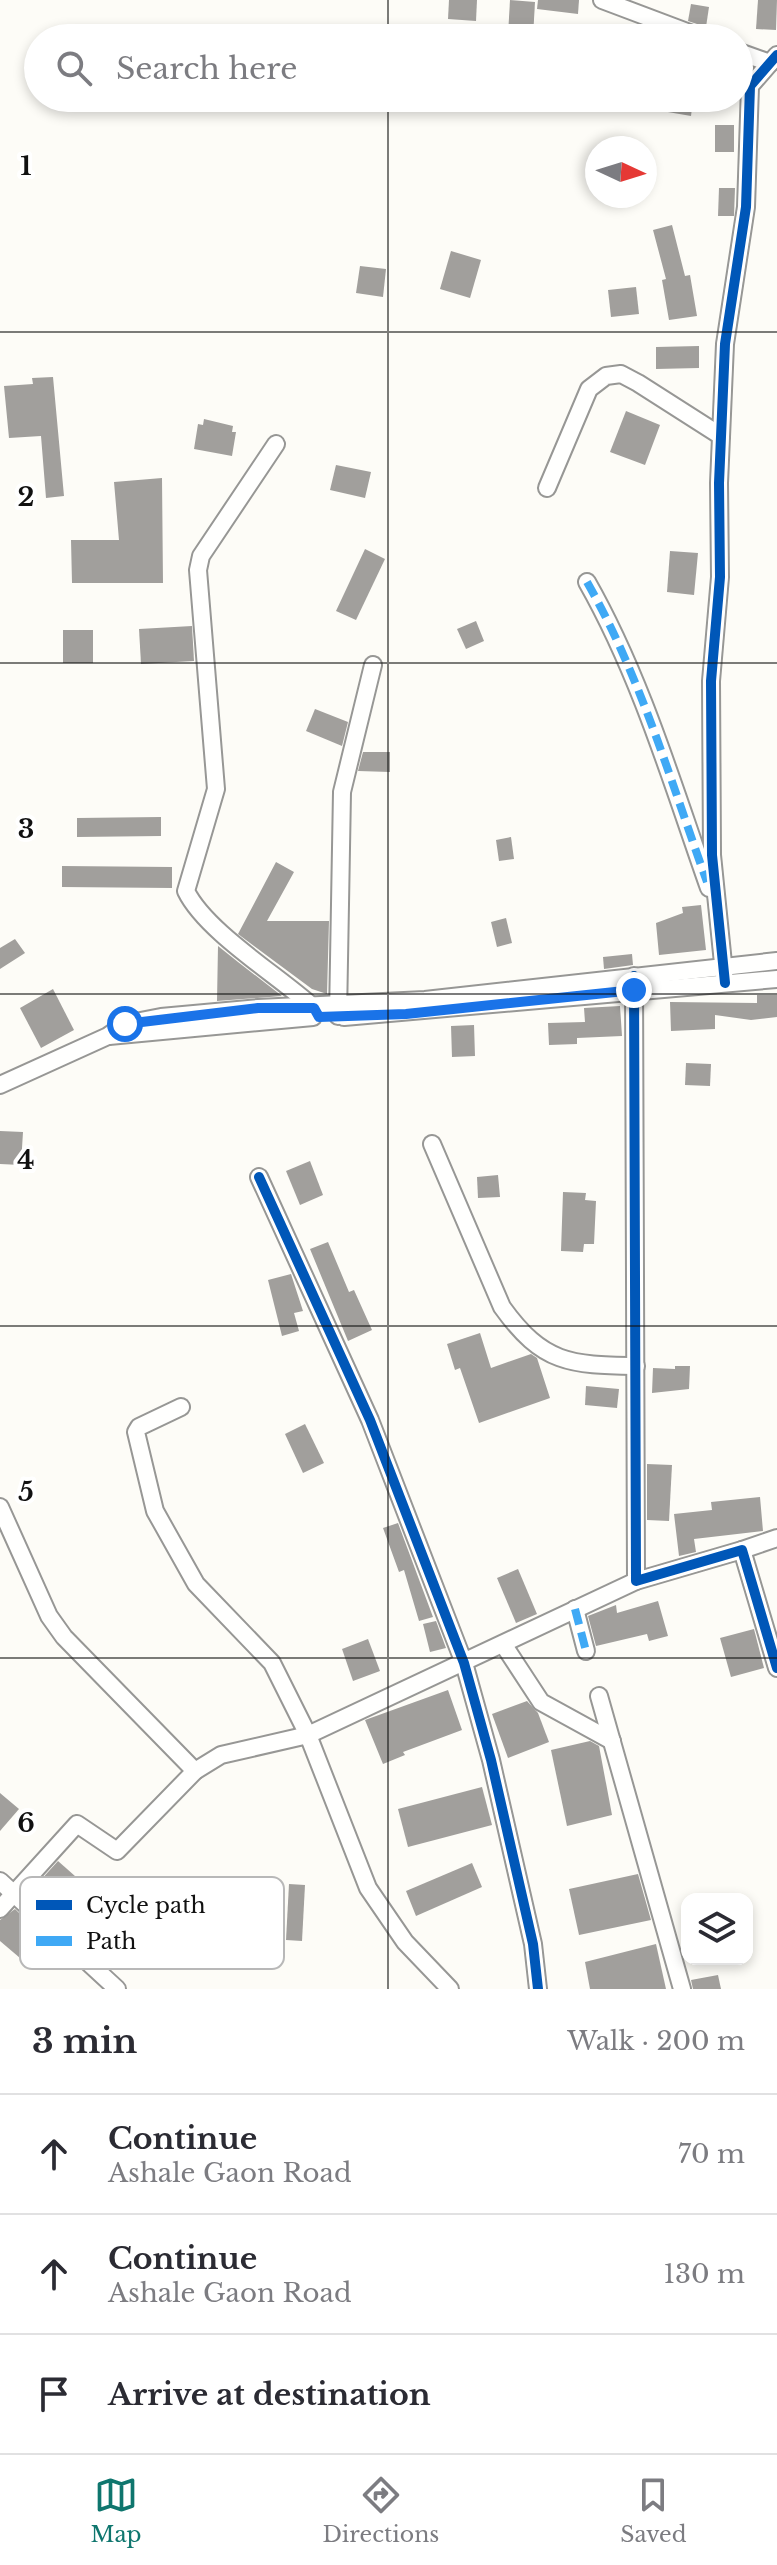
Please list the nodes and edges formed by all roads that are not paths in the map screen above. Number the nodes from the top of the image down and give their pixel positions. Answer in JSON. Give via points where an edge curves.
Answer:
{"nodes":[{"id":1,"x":602,"y":0,"type":"edge"},
{"id":2,"x":666,"y":24,"type":"edge"},
{"id":3,"x":753,"y":55,"type":"edge"},
{"id":4,"x":774,"y":59,"type":"edge"},
{"id":5,"x":753,"y":83,"type":"edge"},
{"id":6,"x":749,"y":112,"type":"edge"},
{"id":7,"x":721,"y":436,"type":"junction"},
{"id":8,"x":276,"y":444,"type":"dead end"},
{"id":9,"x":547,"y":488,"type":"dead end"},
{"id":10,"x":587,"y":582,"type":"dead end"},
{"id":11,"x":373,"y":665,"type":"dead end"},
{"id":12,"x":717,"y":911,"type":"junction"},
{"id":13,"x":777,"y":961,"type":"edge"},
{"id":14,"x":724,"y":974,"type":"junction"},
{"id":15,"x":777,"y":979,"type":"edge"},
{"id":16,"x":634,"y":983,"type":"junction"},
{"id":17,"x":316,"y":1012,"type":"junction"},
{"id":18,"x":338,"y":1012,"type":"junction"},
{"id":19,"x":0,"y":1085,"type":"edge"},
{"id":20,"x":432,"y":1144,"type":"dead end"},
{"id":21,"x":259,"y":1177,"type":"dead end"},
{"id":22,"x":636,"y":1366,"type":"junction"},
{"id":23,"x":181,"y":1407,"type":"dead end"},
{"id":24,"x":0,"y":1507,"type":"edge"},
{"id":25,"x":777,"y":1538,"type":"edge"},
{"id":26,"x":742,"y":1550,"type":"junction"},
{"id":27,"x":636,"y":1581,"type":"junction"},
{"id":28,"x":575,"y":1609,"type":"junction"},
{"id":29,"x":503,"y":1644,"type":"junction"},
{"id":30,"x":586,"y":1651,"type":"dead end"},
{"id":31,"x":464,"y":1663,"type":"junction"},
{"id":32,"x":777,"y":1668,"type":"edge"},
{"id":33,"x":599,"y":1696,"type":"dead end"},
{"id":34,"x":308,"y":1735,"type":"junction"},
{"id":35,"x":612,"y":1741,"type":"junction"},
{"id":36,"x":195,"y":1771,"type":"junction"},
{"id":37,"x":29,"y":1877,"type":"edge"},
{"id":38,"x":0,"y":1881,"type":"edge"},
{"id":39,"x":20,"y":1887,"type":"edge"},
{"id":40,"x":14,"y":1894,"type":"junction"},
{"id":41,"x":20,"y":1900,"type":"edge"},
{"id":42,"x":0,"y":1909,"type":"edge"},
{"id":43,"x":95,"y":1969,"type":"edge"},
{"id":44,"x":117,"y":1989,"type":"edge"},
{"id":45,"x":450,"y":1989,"type":"edge"},
{"id":46,"x":538,"y":1989,"type":"edge"},
{"id":47,"x":682,"y":1989,"type":"edge"}],
"edges":[{"from":1,"to":2,"type":"street"},
{"from":3,"to":4,"type":"street"},
{"from":4,"to":5,"type":"street"},
{"from":6,"to":7,"type":"street","via":[[746,207],[725,344]]},
{"from":7,"to":9,"type":"street","via":[[621,374],[606,376],[589,389]]},
{"from":7,"to":12,"type":"street","via":[[720,577],[711,681]]},
{"from":8,"to":17,"type":"street","via":[[201,556],[198,570],[216,789],[185,882],[191,901]]},
{"from":10,"to":12,"type":"street","via":[[607,616],[650,723]]},
{"from":11,"to":18,"type":"street","via":[[342,792]]},
{"from":12,"to":14,"type":"street"},
{"from":13,"to":14,"type":"street"},
{"from":14,"to":15,"type":"street"},
{"from":14,"to":16,"type":"street"},
{"from":16,"to":18,"type":"street","via":[[406,1014]]},
{"from":16,"to":22,"type":"street"},
{"from":17,"to":18,"type":"street"},
{"from":17,"to":19,"type":"street","via":[[258,1008],[125,1024]]},
{"from":20,"to":22,"type":"street","via":[[502,1307],[515,1325],[542,1348],[575,1365]]},
{"from":21,"to":31,"type":"street","via":[[370,1420]]},
{"from":22,"to":27,"type":"street"},
{"from":23,"to":34,"type":"street","via":[[136,1432],[155,1511],[196,1584],[272,1663]]},
{"from":24,"to":36,"type":"street","via":[[56,1627]]},
{"from":25,"to":26,"type":"street"},
{"from":26,"to":27,"type":"street"},
{"from":26,"to":32,"type":"street"},
{"from":27,"to":28,"type":"street"},
{"from":28,"to":29,"type":"street"},
{"from":28,"to":30,"type":"street"},
{"from":29,"to":31,"type":"street"},
{"from":29,"to":35,"type":"street","via":[[541,1702]]},
{"from":31,"to":34,"type":"street"},
{"from":31,"to":46,"type":"street","via":[[495,1775]]},
{"from":33,"to":35,"type":"street"},
{"from":34,"to":36,"type":"street","via":[[221,1755]]},
{"from":34,"to":45,"type":"street","via":[[368,1888],[405,1942]]},
{"from":35,"to":47,"type":"street"},
{"from":36,"to":37,"type":"street","via":[[123,1848],[112,1851],[77,1824]]},
{"from":38,"to":40,"type":"street"},
{"from":39,"to":40,"type":"street"},
{"from":40,"to":41,"type":"street"},
{"from":40,"to":42,"type":"street"},
{"from":43,"to":44,"type":"street"}]}
